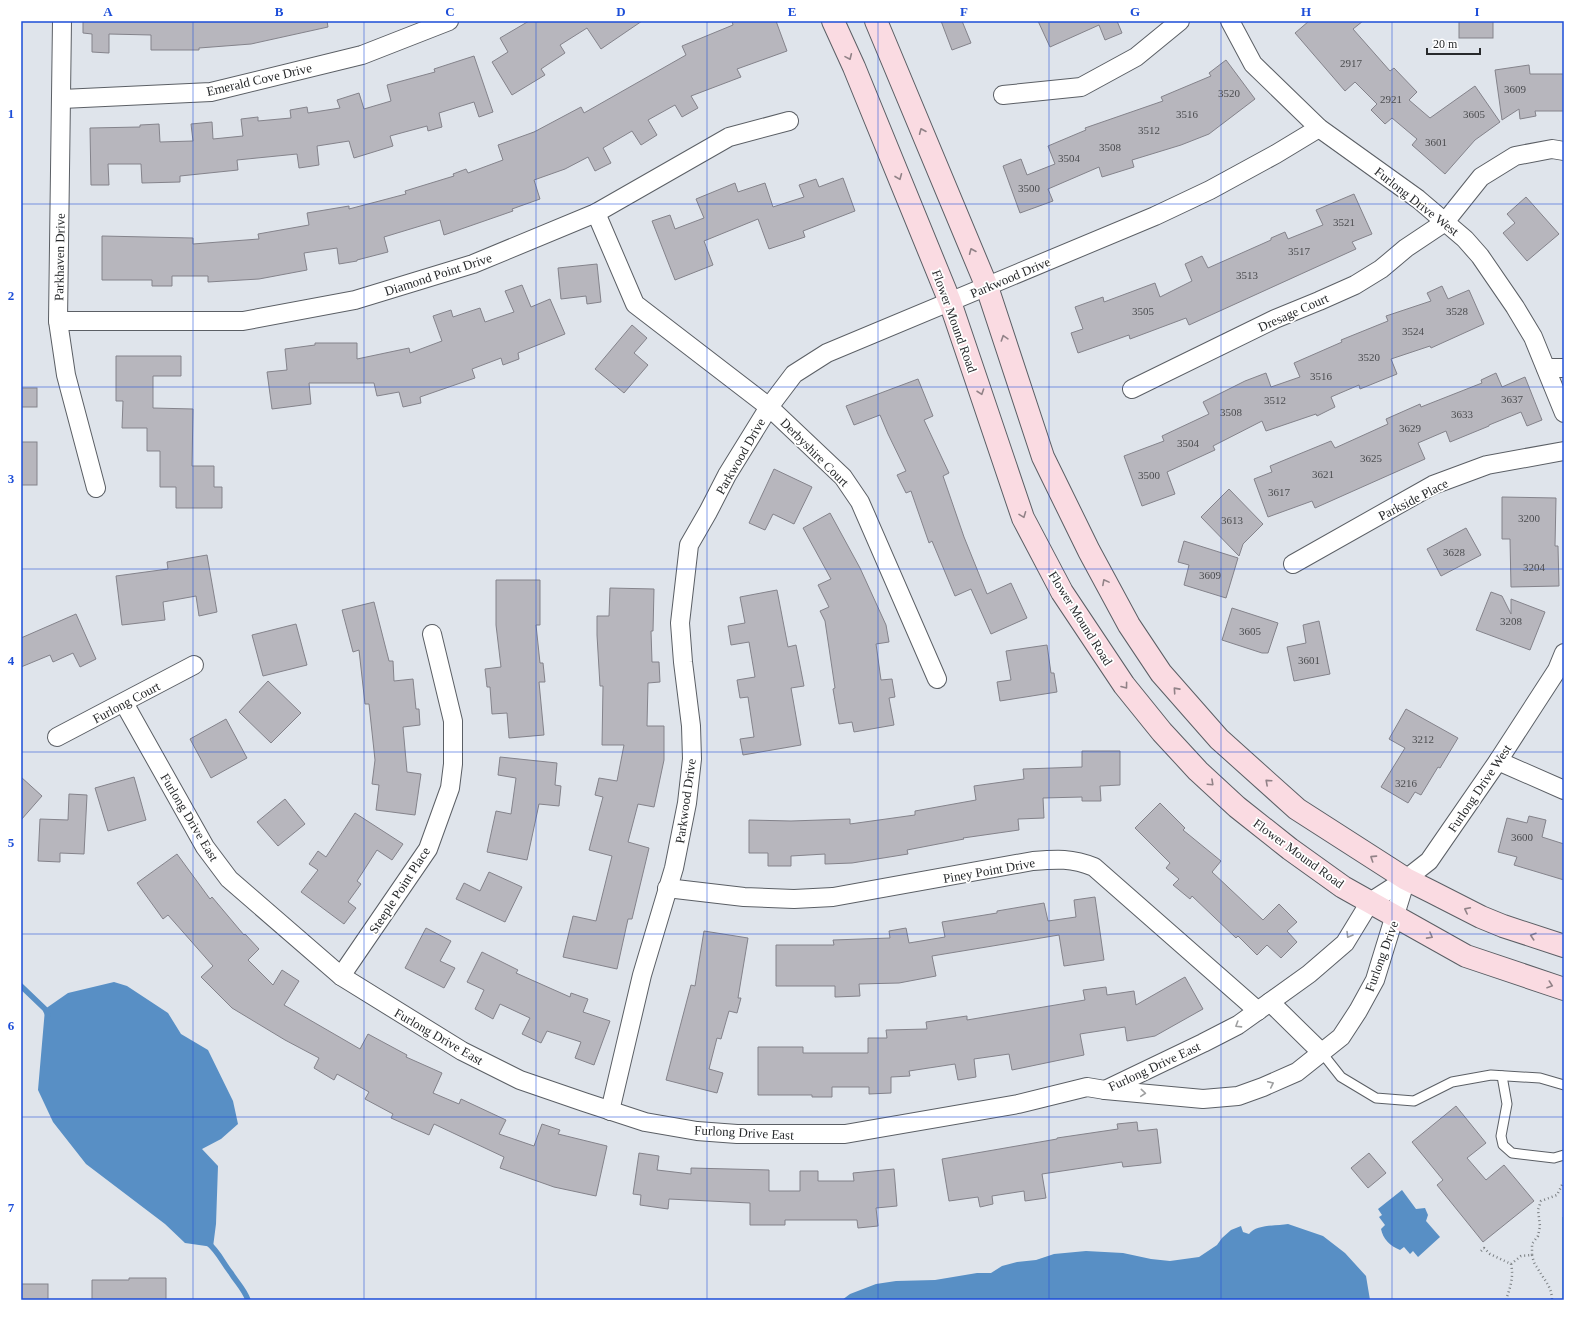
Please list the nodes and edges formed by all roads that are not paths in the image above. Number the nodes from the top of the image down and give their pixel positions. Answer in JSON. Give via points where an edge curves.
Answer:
{"nodes":[{"id":1,"x":62,"y":21,"type":"edge"},
{"id":2,"x":450,"y":21,"type":"edge"},
{"id":3,"x":833,"y":21,"type":"edge"},
{"id":4,"x":876,"y":21,"type":"edge"},
{"id":5,"x":1180,"y":21,"type":"edge"},
{"id":6,"x":1230,"y":21,"type":"edge"},
{"id":7,"x":1003,"y":95,"type":"dead end"},
{"id":8,"x":62,"y":99,"type":"junction"},
{"id":9,"x":789,"y":121,"type":"dead end"},
{"id":10,"x":1319,"y":128,"type":"junction"},
{"id":11,"x":1564,"y":151,"type":"edge"},
{"id":12,"x":596,"y":213,"type":"junction"},
{"id":13,"x":1445,"y":222,"type":"junction"},
{"id":14,"x":987,"y":287,"type":"junction"},
{"id":15,"x":950,"y":302,"type":"junction"},
{"id":16,"x":58,"y":321,"type":"junction"},
{"id":17,"x":1546,"y":368,"type":"junction"},
{"id":18,"x":1564,"y":368,"type":"edge"},
{"id":19,"x":1132,"y":389,"type":"dead end"},
{"id":20,"x":769,"y":407,"type":"junction"},
{"id":21,"x":1564,"y":413,"type":"edge"},
{"id":22,"x":1564,"y":451,"type":"edge"},
{"id":23,"x":96,"y":488,"type":"dead end"},
{"id":24,"x":1293,"y":564,"type":"dead end"},
{"id":25,"x":432,"y":634,"type":"dead end"},
{"id":26,"x":1564,"y":653,"type":"edge"},
{"id":27,"x":194,"y":666,"type":"dead end"},
{"id":28,"x":936,"y":679,"type":"dead end"},
{"id":29,"x":124,"y":703,"type":"junction"},
{"id":30,"x":57,"y":737,"type":"dead end"},
{"id":31,"x":1498,"y":761,"type":"junction"},
{"id":32,"x":1564,"y":790,"type":"edge"},
{"id":33,"x":1406,"y":879,"type":"junction"},
{"id":34,"x":667,"y":888,"type":"junction"},
{"id":35,"x":1370,"y":902,"type":"junction"},
{"id":36,"x":1396,"y":917,"type":"junction"},
{"id":37,"x":1564,"y":946,"type":"edge"},
{"id":38,"x":341,"y":976,"type":"junction"},
{"id":39,"x":1564,"y":989,"type":"edge"},
{"id":40,"x":1264,"y":1006,"type":"junction"},
{"id":41,"x":1322,"y":1053,"type":"junction"},
{"id":42,"x":1502,"y":1076,"type":"junction"},
{"id":43,"x":1564,"y":1085,"type":"edge"},
{"id":44,"x":1104,"y":1090,"type":"junction"},
{"id":45,"x":610,"y":1111,"type":"junction"},
{"id":46,"x":1564,"y":1155,"type":"edge"}],
"edges":[{"from":1,"to":8,"type":"street","name":"Parkhaven Drive"},
{"from":2,"to":8,"type":"street","name":"Emerald Cove Drive","via":[[362,55],[211,92]]},
{"from":3,"to":15,"type":"main road","name":"Flower Mound Road","one_way":true},
{"from":14,"to":4,"type":"main road","one_way":true},
{"from":5,"to":7,"type":"street","via":[[1136,57],[1081,87]]},
{"from":6,"to":10,"type":"street","name":"Furlong Drive West","via":[[1253,64]]},
{"from":8,"to":16,"type":"street","name":"Parkhaven Drive"},
{"from":9,"to":12,"type":"street","name":"Diamond Point Drive","via":[[729,137]]},
{"from":10,"to":13,"type":"street","name":"Furlong Drive West","via":[[1418,199]]},
{"from":10,"to":14,"type":"street","name":"Parkwood Drive","via":[[1210,190]]},
{"from":11,"to":13,"type":"street","name":"Dresage Court","via":[[1552,149],[1515,156],[1480,177]]},
{"from":12,"to":16,"type":"street","name":"Diamond Point Drive","via":[[473,264],[355,300],[243,321]]},
{"from":12,"to":20,"type":"street","name":"Derbyshire Court","via":[[635,304]]},
{"from":13,"to":17,"type":"street","name":"Furlong Drive West","via":[[1480,256],[1533,337]]},
{"from":13,"to":19,"type":"street","name":"Dresage Court","via":[[1406,248],[1381,269],[1354,285],[1275,319]]},
{"from":14,"to":15,"type":"street","name":"Parkwood Drive"},
{"from":33,"to":14,"type":"main road","one_way":true,"via":[[1297,809],[1219,739],[1161,673],[1125,619],[1043,457]]},
{"from":15,"to":20,"type":"street","name":"Parkwood Drive","via":[[827,353],[794,374]]},
{"from":15,"to":35,"type":"main road","name":"Flower Mound Road","one_way":true,"via":[[1023,518],[1062,592],[1124,685],[1198,771],[1237,807],[1343,887]]},
{"from":16,"to":23,"type":"street","name":"Parkhaven Drive","via":[[66,374]]},
{"from":17,"to":18,"type":"street"},
{"from":17,"to":21,"type":"street","name":"Furlong Drive West"},
{"from":20,"to":28,"type":"street","name":"Derbyshire Court","via":[[843,477],[860,502]]},
{"from":20,"to":34,"type":"street","name":"Parkwood Drive","via":[[726,475],[689,545],[680,623],[692,759],[676,860]]},
{"from":22,"to":24,"type":"street","name":"Parkside Place","via":[[1487,466],[1433,485]]},
{"from":25,"to":38,"type":"street","name":"Steeple Point Place","via":[[453,721],[450,788],[428,849]]},
{"from":26,"to":31,"type":"street","name":"Furlong Drive West","via":[[1557,670]]},
{"from":27,"to":29,"type":"street","name":"Furlong Court"},
{"from":29,"to":30,"type":"street","name":"Furlong Court"},
{"from":29,"to":38,"type":"street","name":"Furlong Drive East","via":[[205,847],[230,879]]},
{"from":31,"to":32,"type":"street"},
{"from":31,"to":33,"type":"street","name":"Furlong Drive West","via":[[1429,861]]},
{"from":33,"to":35,"type":"street","name":"Furlong Drive West"},
{"from":33,"to":36,"type":"street","name":"Furlong Drive"},
{"from":37,"to":33,"type":"main road","one_way":true,"via":[[1480,917]]},
{"from":34,"to":40,"type":"street","name":"Piney Point Drive","via":[[744,897],[833,897],[1033,861],[1060,858],[1080,861],[1094,867]]},
{"from":34,"to":45,"type":"street","name":"Parkwood Drive","via":[[642,976]]},
{"from":35,"to":36,"type":"main road","name":"Flower Mound Road"},
{"from":35,"to":40,"type":"street","name":"Furlong Drive East","one_way":true,"via":[[1345,943],[1309,974]]},
{"from":36,"to":39,"type":"main road","name":"Flower Mound Road","one_way":true,"via":[[1466,956]]},
{"from":36,"to":41,"type":"street","name":"Furlong Drive","via":[[1375,980],[1341,1037]]},
{"from":38,"to":45,"type":"street","name":"Furlong Drive East","via":[[462,1051],[520,1080]]},
{"from":40,"to":41,"type":"street","name":"Piney Point Drive"},
{"from":40,"to":44,"type":"street","name":"Furlong Drive East","one_way":true,"via":[[1238,1025],[1210,1040]]},
{"from":41,"to":42,"type":"lane","via":[[1341,1077],[1376,1098],[1414,1101],[1452,1082]]},
{"from":44,"to":41,"type":"street","name":"Furlong Drive","one_way":true,"via":[[1203,1099],[1238,1096],[1297,1072]]},
{"from":42,"to":43,"type":"lane","via":[[1540,1078]]},
{"from":42,"to":46,"type":"lane","via":[[1507,1104],[1500,1136],[1503,1145],[1512,1153],[1554,1158]]},
{"from":44,"to":45,"type":"street","name":"Furlong Drive East","via":[[1088,1087],[1018,1104],[845,1134],[737,1134],[697,1131],[645,1122]]}]}
